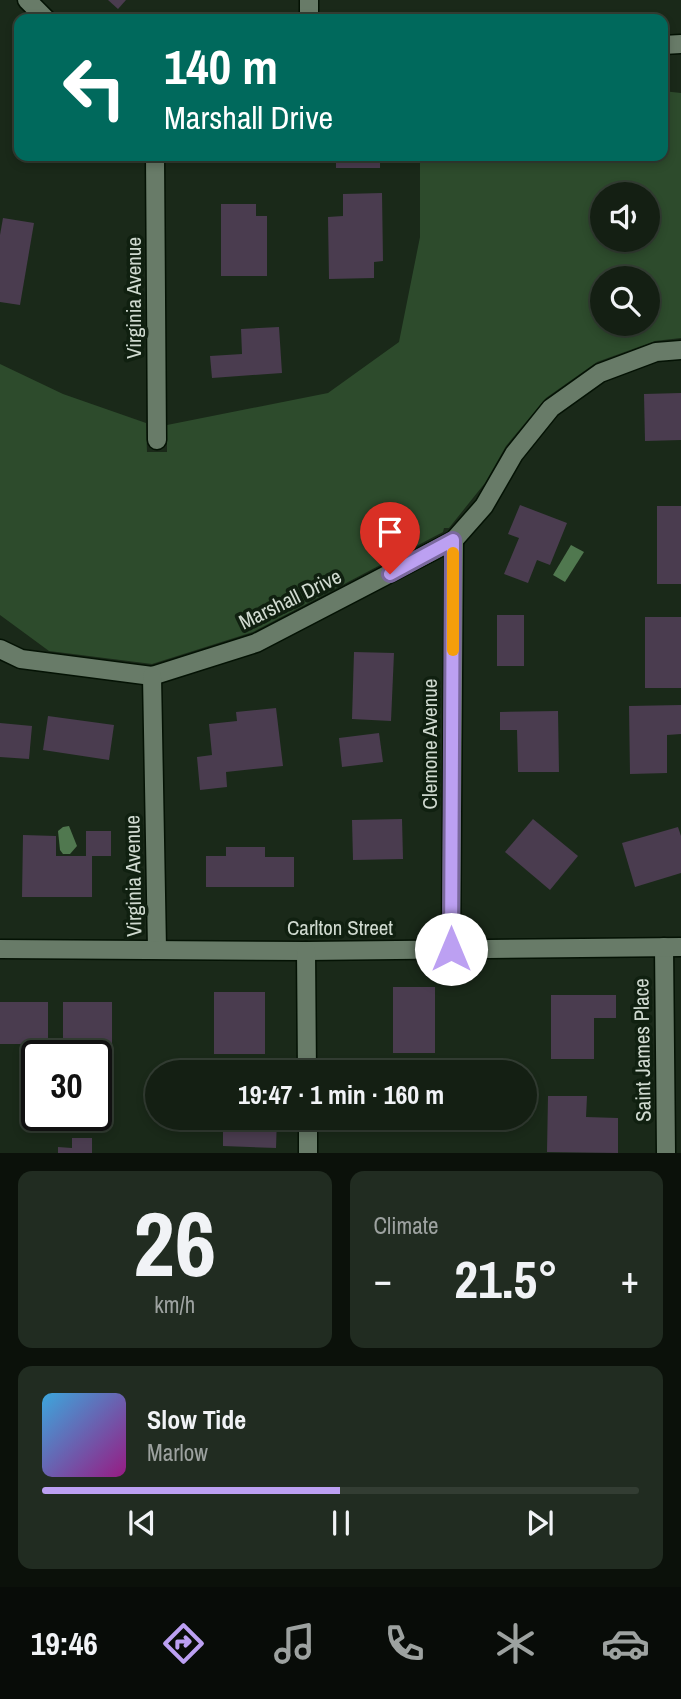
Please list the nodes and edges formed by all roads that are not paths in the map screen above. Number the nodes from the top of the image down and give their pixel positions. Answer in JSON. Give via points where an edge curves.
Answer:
{"nodes":[{"id":1,"x":27,"y":0,"type":"edge"},
{"id":2,"x":41,"y":14,"type":"edge"},
{"id":3,"x":155,"y":161,"type":"edge"},
{"id":4,"x":681,"y":350,"type":"edge"},
{"id":5,"x":157,"y":440,"type":"dead end"},
{"id":6,"x":453,"y":540,"type":"junction"},
{"id":7,"x":0,"y":649,"type":"edge"},
{"id":8,"x":152,"y":676,"type":"junction"},
{"id":9,"x":672,"y":947,"type":"edge"},
{"id":10,"x":0,"y":949,"type":"edge"},
{"id":11,"x":157,"y":949,"type":"junction"},
{"id":12,"x":451,"y":949,"type":"junction"},
{"id":13,"x":306,"y":951,"type":"junction"},
{"id":14,"x":307,"y":1060,"type":"edge"},
{"id":15,"x":308,"y":1130,"type":"edge"},
{"id":16,"x":308,"y":1153,"type":"edge"},
{"id":17,"x":666,"y":1153,"type":"edge"}],
"edges":[{"from":1,"to":2,"type":"street"},
{"from":3,"to":5,"type":"street","name":"Virginia Avenue"},
{"from":4,"to":6,"type":"street","name":"Marshall Drive","via":[[656,352],[600,373],[551,408],[514,454],[484,506]]},
{"from":6,"to":8,"type":"street","name":"Marshall Drive","via":[[256,643]]},
{"from":6,"to":12,"type":"street","name":"Clemone Avenue"},
{"from":7,"to":8,"type":"street","name":"Marshall Drive","via":[[21,659]]},
{"from":8,"to":11,"type":"street","name":"Virginia Avenue"},
{"from":9,"to":12,"type":"street","name":"Carlton Street"},
{"from":9,"to":17,"type":"street","name":"Saint James Place"},
{"from":10,"to":11,"type":"street","name":"Carlton Street"},
{"from":11,"to":13,"type":"street","name":"Carlton Street"},
{"from":12,"to":13,"type":"street","name":"Carlton Street"},
{"from":13,"to":14,"type":"street"},
{"from":15,"to":16,"type":"street"}]}
